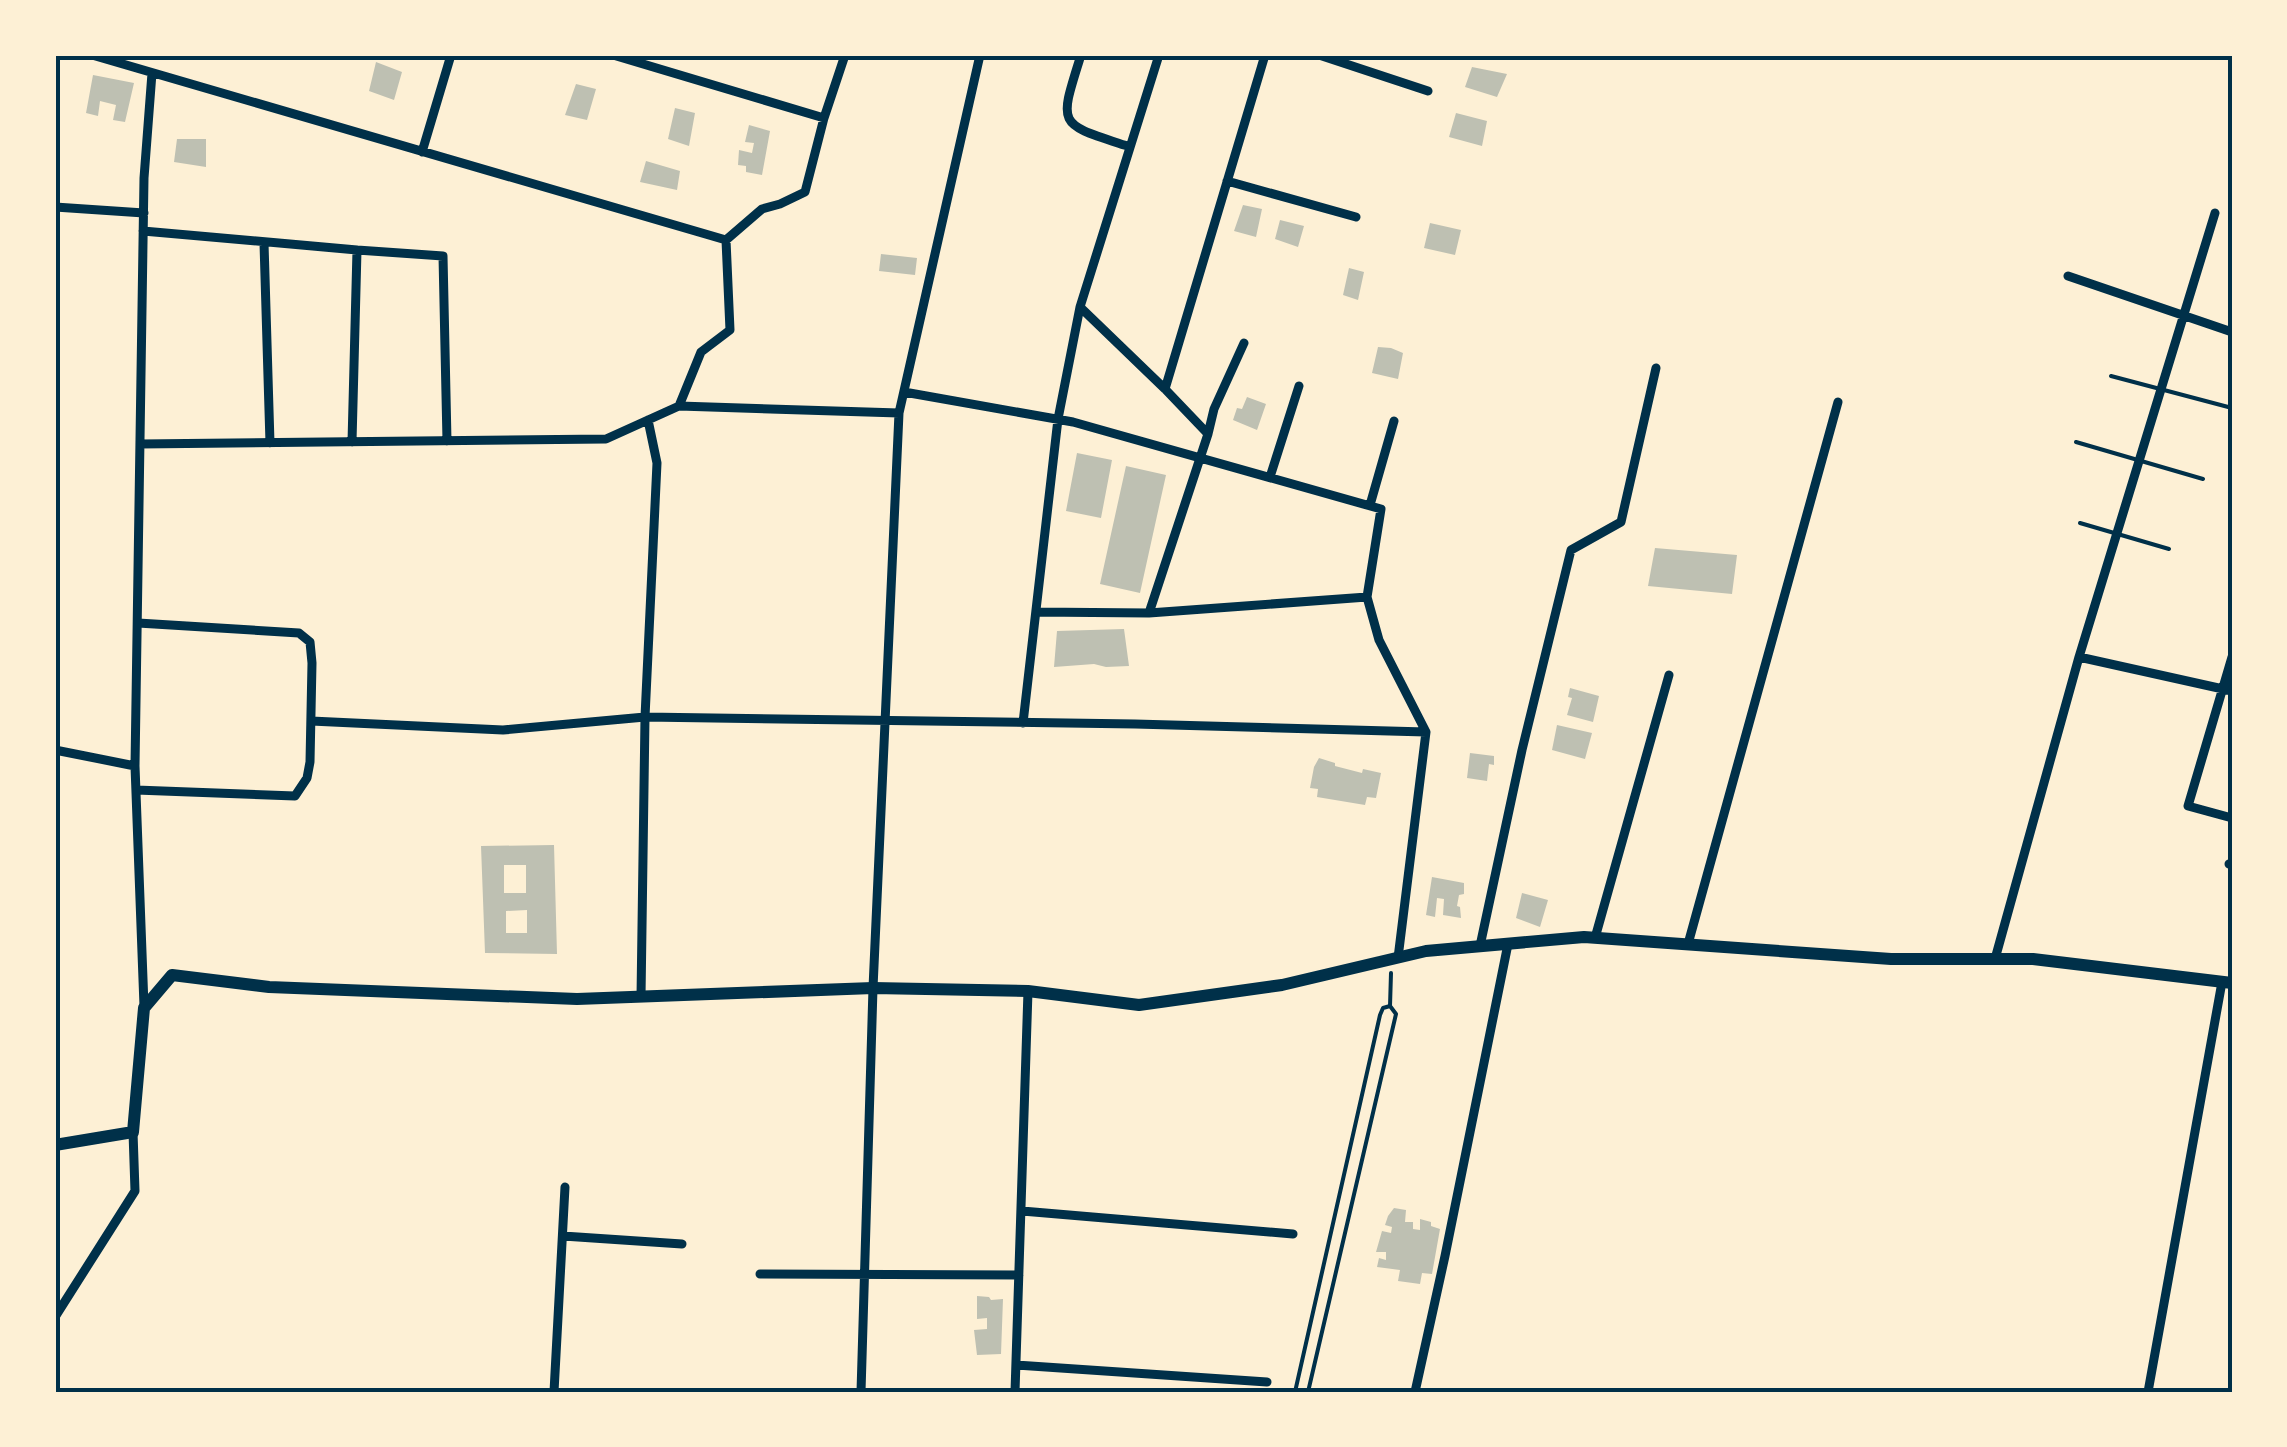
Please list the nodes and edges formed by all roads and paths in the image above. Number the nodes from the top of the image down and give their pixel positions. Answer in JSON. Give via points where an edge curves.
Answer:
{"nodes":[{"id":1,"x":92,"y":55,"type":"edge"},
{"id":2,"x":451,"y":55,"type":"edge"},
{"id":3,"x":613,"y":55,"type":"edge"},
{"id":4,"x":845,"y":55,"type":"edge"},
{"id":5,"x":980,"y":55,"type":"edge"},
{"id":6,"x":1080,"y":55,"type":"edge"},
{"id":7,"x":1158,"y":55,"type":"edge"},
{"id":8,"x":1265,"y":55,"type":"edge"},
{"id":9,"x":1319,"y":55,"type":"edge"},
{"id":10,"x":152,"y":73,"type":"junction"},
{"id":11,"x":1428,"y":91,"type":"dead end"},
{"id":12,"x":824,"y":118,"type":"junction"},
{"id":13,"x":1130,"y":147,"type":"junction"},
{"id":14,"x":422,"y":152,"type":"junction"},
{"id":15,"x":1228,"y":181,"type":"junction"},
{"id":16,"x":55,"y":207,"type":"edge"},
{"id":17,"x":144,"y":213,"type":"junction"},
{"id":18,"x":2214,"y":213,"type":"dead end"},
{"id":19,"x":1356,"y":217,"type":"dead end"},
{"id":20,"x":143,"y":231,"type":"junction"},
{"id":21,"x":726,"y":240,"type":"junction"},
{"id":22,"x":264,"y":242,"type":"junction"},
{"id":23,"x":357,"y":250,"type":"junction"},
{"id":24,"x":2068,"y":276,"type":"dead end"},
{"id":25,"x":1080,"y":307,"type":"junction"},
{"id":26,"x":2183,"y":316,"type":"junction"},
{"id":27,"x":2232,"y":332,"type":"edge"},
{"id":28,"x":1244,"y":343,"type":"dead end"},
{"id":29,"x":1656,"y":368,"type":"dead end"},
{"id":30,"x":2111,"y":376,"type":"dead end"},
{"id":31,"x":1299,"y":386,"type":"dead end"},
{"id":32,"x":1165,"y":389,"type":"junction"},
{"id":33,"x":2160,"y":389,"type":"junction"},
{"id":34,"x":904,"y":392,"type":"junction"},
{"id":35,"x":1838,"y":402,"type":"dead end"},
{"id":36,"x":679,"y":406,"type":"junction"},
{"id":37,"x":2232,"y":408,"type":"edge"},
{"id":38,"x":899,"y":413,"type":"junction"},
{"id":39,"x":1058,"y":419,"type":"junction"},
{"id":40,"x":648,"y":420,"type":"junction"},
{"id":41,"x":1394,"y":421,"type":"dead end"},
{"id":42,"x":1208,"y":434,"type":"junction"},
{"id":43,"x":447,"y":441,"type":"junction"},
{"id":44,"x":270,"y":442,"type":"junction"},
{"id":45,"x":352,"y":442,"type":"junction"},
{"id":46,"x":2076,"y":442,"type":"dead end"},
{"id":47,"x":140,"y":444,"type":"junction"},
{"id":48,"x":1200,"y":458,"type":"junction"},
{"id":49,"x":2138,"y":460,"type":"junction"},
{"id":50,"x":1270,"y":477,"type":"junction"},
{"id":51,"x":2203,"y":480,"type":"dead end"},
{"id":52,"x":1370,"y":506,"type":"junction"},
{"id":53,"x":2080,"y":523,"type":"dead end"},
{"id":54,"x":2116,"y":534,"type":"junction"},
{"id":55,"x":2169,"y":549,"type":"dead end"},
{"id":56,"x":1367,"y":597,"type":"junction"},
{"id":57,"x":1036,"y":612,"type":"junction"},
{"id":58,"x":1149,"y":613,"type":"junction"},
{"id":59,"x":138,"y":623,"type":"junction"},
{"id":60,"x":2079,"y":657,"type":"junction"},
{"id":61,"x":2232,"y":657,"type":"edge"},
{"id":62,"x":1668,"y":674,"type":"dead end"},
{"id":63,"x":2227,"y":691,"type":"edge"},
{"id":64,"x":645,"y":717,"type":"junction"},
{"id":65,"x":311,"y":721,"type":"junction"},
{"id":66,"x":885,"y":722,"type":"junction"},
{"id":67,"x":1022,"y":723,"type":"junction"},
{"id":68,"x":1426,"y":732,"type":"junction"},
{"id":69,"x":55,"y":750,"type":"edge"},
{"id":70,"x":136,"y":766,"type":"junction"},
{"id":71,"x":136,"y":790,"type":"junction"},
{"id":72,"x":2232,"y":818,"type":"edge"},
{"id":73,"x":1595,"y":938,"type":"junction"},
{"id":74,"x":1508,"y":944,"type":"junction"},
{"id":75,"x":1688,"y":944,"type":"junction"},
{"id":76,"x":1480,"y":946,"type":"junction"},
{"id":77,"x":1394,"y":958,"type":"junction"},
{"id":78,"x":1995,"y":959,"type":"junction"},
{"id":79,"x":2227,"y":982,"type":"edge"},
{"id":80,"x":873,"y":988,"type":"junction"},
{"id":81,"x":1028,"y":991,"type":"junction"},
{"id":82,"x":641,"y":997,"type":"junction"},
{"id":83,"x":1390,"y":1006,"type":"junction"},
{"id":84,"x":144,"y":1008,"type":"junction"},
{"id":85,"x":133,"y":1132,"type":"junction"},
{"id":86,"x":55,"y":1144,"type":"edge"},
{"id":87,"x":565,"y":1187,"type":"dead end"},
{"id":88,"x":1022,"y":1211,"type":"junction"},
{"id":89,"x":1292,"y":1234,"type":"dead end"},
{"id":90,"x":563,"y":1236,"type":"junction"},
{"id":91,"x":682,"y":1244,"type":"dead end"},
{"id":92,"x":760,"y":1274,"type":"dead end"},
{"id":93,"x":864,"y":1274,"type":"junction"},
{"id":94,"x":1019,"y":1275,"type":"junction"},
{"id":95,"x":55,"y":1317,"type":"edge"},
{"id":96,"x":1016,"y":1364,"type":"junction"},
{"id":97,"x":1267,"y":1382,"type":"dead end"},
{"id":98,"x":554,"y":1392,"type":"edge"},
{"id":99,"x":861,"y":1392,"type":"edge"},
{"id":100,"x":1015,"y":1392,"type":"edge"},
{"id":101,"x":1294,"y":1392,"type":"edge"},
{"id":102,"x":1308,"y":1392,"type":"edge"},
{"id":103,"x":1415,"y":1392,"type":"edge"},
{"id":104,"x":2148,"y":1392,"type":"edge"}],
"edges":[{"from":1,"to":10,"type":"street"},
{"from":2,"to":14,"type":"street"},
{"from":3,"to":12,"type":"street"},
{"from":4,"to":12,"type":"street"},
{"from":5,"to":34,"type":"street"},
{"from":6,"to":13,"type":"street","via":[[1068,120]]},
{"from":7,"to":13,"type":"street"},
{"from":8,"to":15,"type":"street"},
{"from":9,"to":11,"type":"street"},
{"from":10,"to":14,"type":"street"},
{"from":10,"to":17,"type":"street"},
{"from":12,"to":21,"type":"street","via":[[805,192],[762,209]]},
{"from":13,"to":25,"type":"street"},
{"from":14,"to":21,"type":"street"},
{"from":15,"to":19,"type":"street"},
{"from":15,"to":32,"type":"street"},
{"from":16,"to":17,"type":"street"},
{"from":17,"to":20,"type":"street"},
{"from":18,"to":26,"type":"street"},
{"from":20,"to":22,"type":"street"},
{"from":20,"to":47,"type":"street"},
{"from":21,"to":36,"type":"street","via":[[730,330],[702,352]]},
{"from":22,"to":23,"type":"street"},
{"from":22,"to":44,"type":"street"},
{"from":23,"to":43,"type":"street","via":[[443,256]]},
{"from":23,"to":45,"type":"street"},
{"from":24,"to":26,"type":"street"},
{"from":25,"to":32,"type":"street"},
{"from":25,"to":39,"type":"street"},
{"from":26,"to":27,"type":"street"},
{"from":26,"to":33,"type":"street"},
{"from":28,"to":42,"type":"street"},
{"from":29,"to":76,"type":"street","via":[[1620,522],[1571,550]]},
{"from":30,"to":33,"type":"lane"},
{"from":31,"to":50,"type":"street"},
{"from":32,"to":42,"type":"street"},
{"from":33,"to":37,"type":"lane"},
{"from":33,"to":49,"type":"street"},
{"from":34,"to":38,"type":"street"},
{"from":34,"to":39,"type":"street"},
{"from":35,"to":75,"type":"street"},
{"from":36,"to":38,"type":"street"},
{"from":36,"to":40,"type":"street"},
{"from":38,"to":66,"type":"street"},
{"from":39,"to":48,"type":"street"},
{"from":39,"to":57,"type":"street"},
{"from":40,"to":43,"type":"street","via":[[606,439]]},
{"from":40,"to":64,"type":"street","via":[[657,462]]},
{"from":41,"to":52,"type":"street"},
{"from":42,"to":48,"type":"street"},
{"from":43,"to":45,"type":"street"},
{"from":44,"to":45,"type":"street"},
{"from":44,"to":47,"type":"street"},
{"from":46,"to":49,"type":"lane"},
{"from":47,"to":59,"type":"street"},
{"from":48,"to":50,"type":"street"},
{"from":48,"to":58,"type":"street"},
{"from":49,"to":51,"type":"lane"},
{"from":49,"to":54,"type":"street"},
{"from":50,"to":52,"type":"street"},
{"from":52,"to":56,"type":"street","via":[[1381,509]]},
{"from":53,"to":54,"type":"lane"},
{"from":54,"to":55,"type":"lane"},
{"from":54,"to":60,"type":"street"},
{"from":56,"to":58,"type":"street"},
{"from":56,"to":68,"type":"street","via":[[1379,640]]},
{"from":57,"to":58,"type":"street"},
{"from":57,"to":67,"type":"street"},
{"from":59,"to":65,"type":"street","via":[[300,632],[310,642]]},
{"from":59,"to":70,"type":"street"},
{"from":60,"to":63,"type":"street"},
{"from":60,"to":78,"type":"street"},
{"from":61,"to":63,"type":"street"},
{"from":62,"to":73,"type":"street"},
{"from":63,"to":72,"type":"street","via":[[2188,806]]},
{"from":64,"to":65,"type":"street","via":[[503,730]]},
{"from":64,"to":66,"type":"street"},
{"from":64,"to":82,"type":"street"},
{"from":65,"to":71,"type":"street","via":[[307,778],[295,796]]},
{"from":66,"to":67,"type":"street"},
{"from":66,"to":80,"type":"street"},
{"from":67,"to":68,"type":"street"},
{"from":68,"to":77,"type":"street"},
{"from":69,"to":70,"type":"street"},
{"from":70,"to":71,"type":"street"},
{"from":71,"to":84,"type":"street"},
{"from":73,"to":74,"type":"main road"},
{"from":73,"to":75,"type":"main road"},
{"from":74,"to":76,"type":"main road"},
{"from":74,"to":103,"type":"street"},
{"from":75,"to":78,"type":"main road","via":[[1891,959]]},
{"from":76,"to":77,"type":"main road"},
{"from":77,"to":81,"type":"main road","via":[[1282,985],[1139,1005]]},
{"from":77,"to":83,"type":"path"},
{"from":78,"to":79,"type":"main road"},
{"from":79,"to":104,"type":"street"},
{"from":80,"to":81,"type":"main road"},
{"from":80,"to":82,"type":"main road"},
{"from":80,"to":93,"type":"street"},
{"from":81,"to":88,"type":"street"},
{"from":82,"to":84,"type":"main road","via":[[269,987],[172,975]]},
{"from":83,"to":101,"type":"path","via":[[1380,1015]]},
{"from":83,"to":102,"type":"path","via":[[1396,1014]]},
{"from":84,"to":85,"type":"main road"},
{"from":85,"to":86,"type":"main road"},
{"from":85,"to":95,"type":"street","via":[[136,1191]]},
{"from":87,"to":90,"type":"street"},
{"from":88,"to":89,"type":"street"},
{"from":88,"to":94,"type":"street"},
{"from":90,"to":91,"type":"street"},
{"from":90,"to":98,"type":"street"},
{"from":92,"to":93,"type":"street"},
{"from":93,"to":94,"type":"street"},
{"from":93,"to":99,"type":"street"},
{"from":94,"to":96,"type":"street"},
{"from":96,"to":97,"type":"street"},
{"from":96,"to":100,"type":"street"}]}
